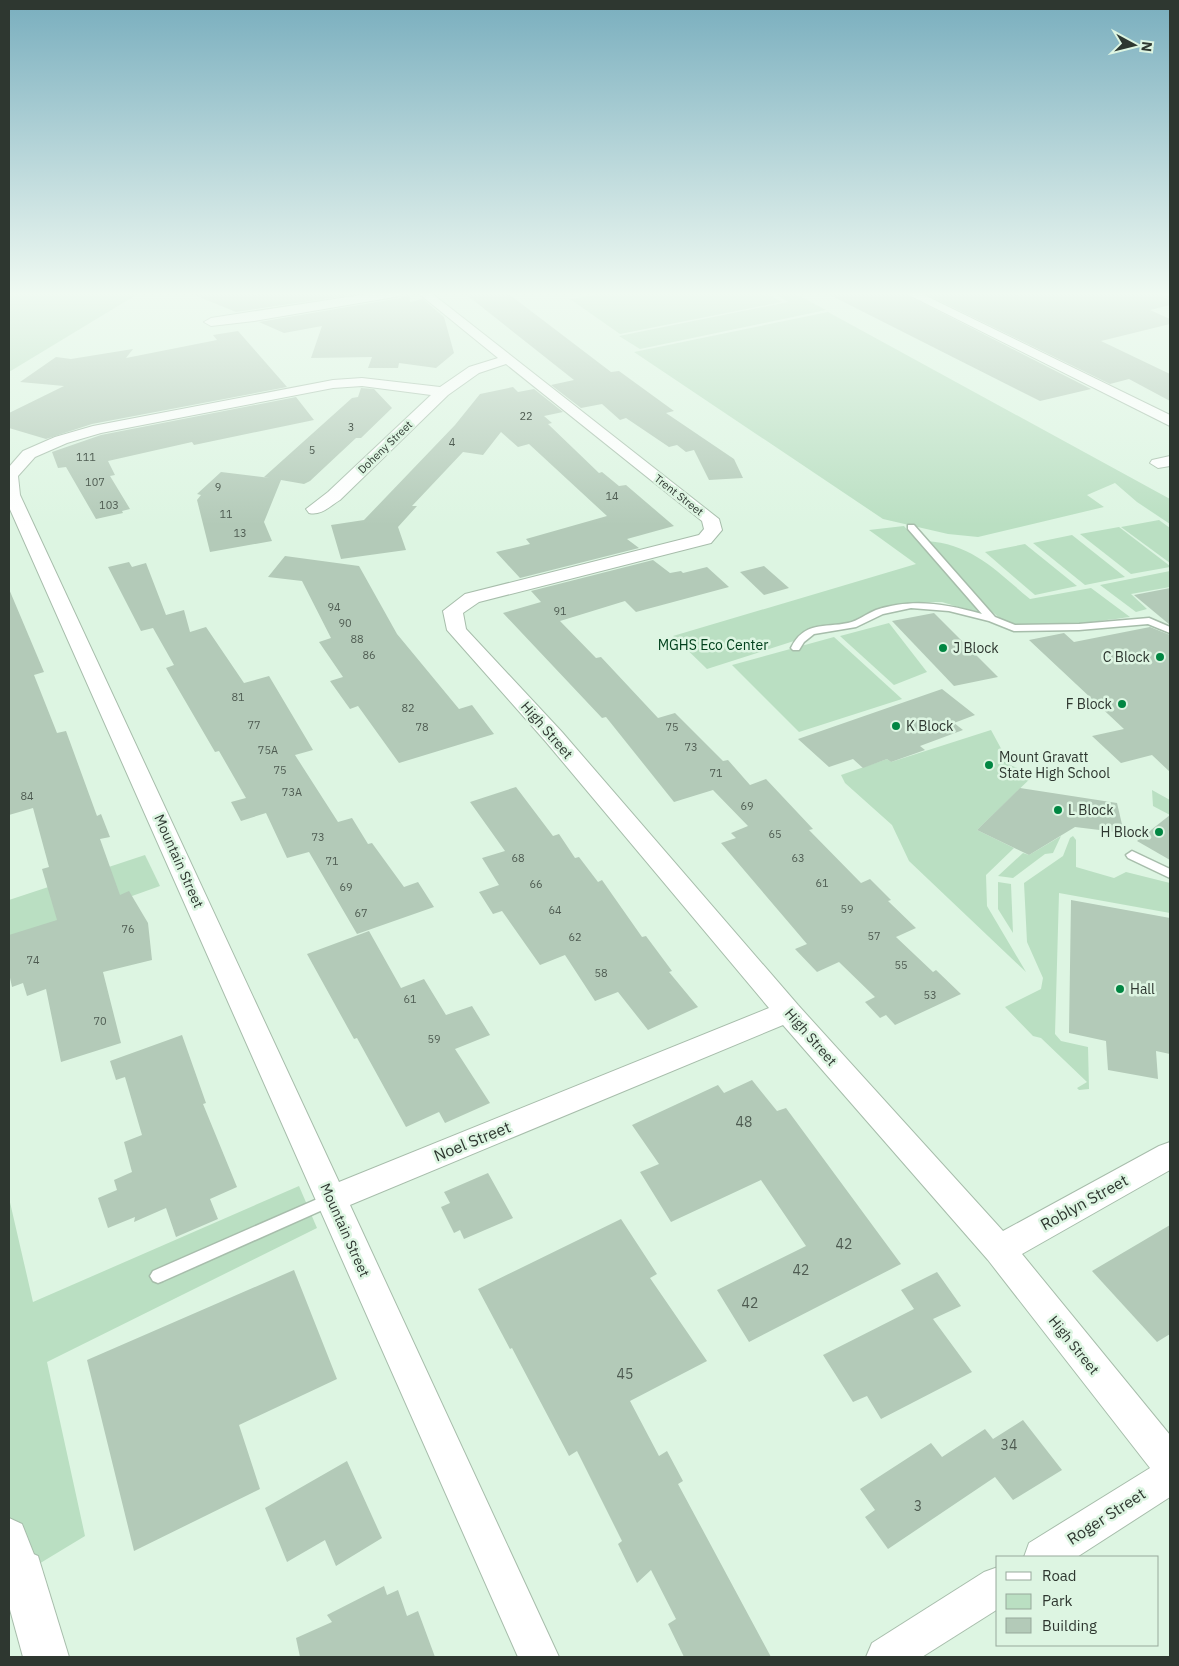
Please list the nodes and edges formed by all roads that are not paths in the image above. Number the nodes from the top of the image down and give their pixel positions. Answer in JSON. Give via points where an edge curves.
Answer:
{"nodes":[{"id":1,"x":475,"y":370,"type":"edge"},
{"id":2,"x":522,"y":370,"type":"edge"},
{"id":3,"x":1066,"y":370,"type":"edge"},
{"id":4,"x":443,"y":392,"type":"junction"},
{"id":5,"x":1170,"y":421,"type":"edge"},
{"id":6,"x":314,"y":509,"type":"dead end"},
{"id":7,"x":910,"y":527,"type":"dead end"},
{"id":8,"x":453,"y":611,"type":"joint"},
{"id":9,"x":992,"y":619,"type":"junction"},
{"id":10,"x":1170,"y":630,"type":"edge"},
{"id":11,"x":796,"y":648,"type":"dead end"},
{"id":12,"x":1132,"y":855,"type":"dead end"},
{"id":13,"x":1170,"y":874,"type":"edge"},
{"id":14,"x":788,"y":1012,"type":"junction"},
{"id":15,"x":1170,"y":1154,"type":"edge"},
{"id":16,"x":331,"y":1199,"type":"junction"},
{"id":17,"x":999,"y":1250,"type":"junction"},
{"id":18,"x":158,"y":1276,"type":"dead end"},
{"id":19,"x":1170,"y":1464,"type":"edge"},
{"id":20,"x":1170,"y":1476,"type":"edge"},
{"id":21,"x":15,"y":1554,"type":"edge"},
{"id":22,"x":1044,"y":1556,"type":"edge"},
{"id":23,"x":996,"y":1587,"type":"edge"},
{"id":24,"x":46,"y":1657,"type":"edge"},
{"id":25,"x":539,"y":1657,"type":"edge"},
{"id":26,"x":886,"y":1657,"type":"edge"}],
"edges":[{"from":1,"to":4,"type":"street","name":"Doheny Street"},
{"from":2,"to":8,"type":"street","name":"Trent Street","via":[[710,519],[714,530],[705,539],[472,598]]},
{"from":3,"to":5,"type":"street"},
{"from":4,"to":6,"type":"street","name":"Doheny Street","via":[[334,496]]},
{"from":4,"to":16,"type":"street","name":"Mountain Street","via":[[362,382],[333,384],[98,429],[28,454],[10,475],[12,495]]},
{"from":7,"to":9,"type":"lane"},
{"from":8,"to":14,"type":"street","name":"High Street","via":[[457,630],[554,736]]},
{"from":9,"to":10,"type":"lane","via":[[1014,628],[1149,622]]},
{"from":9,"to":11,"type":"lane","via":[[939,604],[915,604],[873,614],[849,626],[812,630],[804,634]]},
{"from":12,"to":13,"type":"lane"},
{"from":14,"to":16,"type":"street","name":"Noel Street"},
{"from":14,"to":17,"type":"street","name":"High Street"},
{"from":15,"to":17,"type":"street","name":"Roblyn Street"},
{"from":16,"to":18,"type":"lane","name":"Noel Street"},
{"from":16,"to":25,"type":"street","name":"Mountain Street"},
{"from":17,"to":19,"type":"street","name":"High Street"},
{"from":20,"to":22,"type":"street","name":"Roger Street"},
{"from":21,"to":24,"type":"street"},
{"from":23,"to":26,"type":"street"}]}
